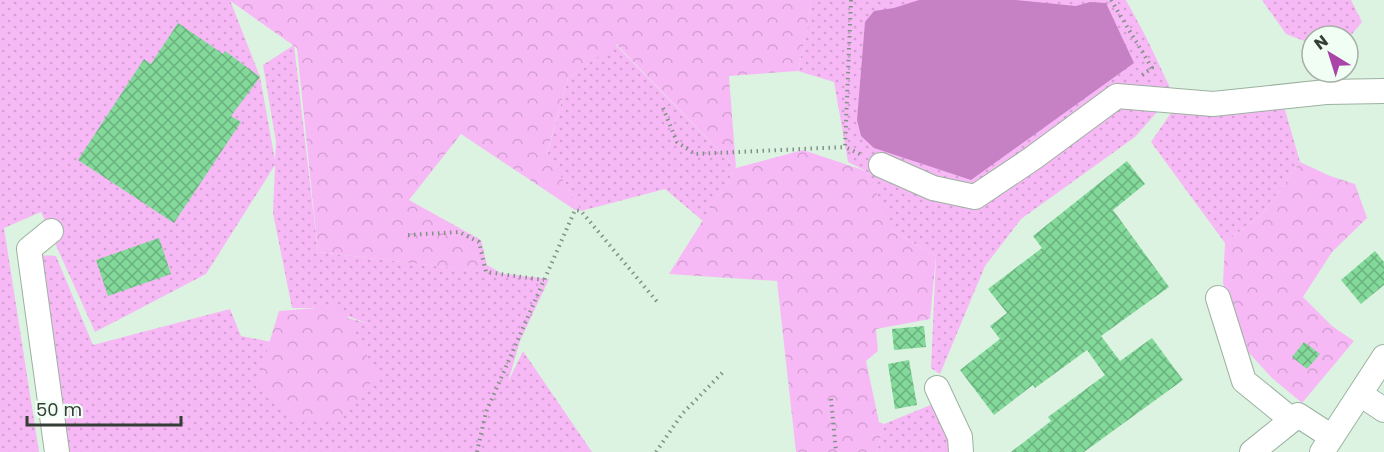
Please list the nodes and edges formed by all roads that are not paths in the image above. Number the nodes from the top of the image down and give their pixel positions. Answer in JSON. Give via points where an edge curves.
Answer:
{"nodes":[{"id":1,"x":1384,"y":91,"type":"edge"},
{"id":2,"x":882,"y":165,"type":"road end"},
{"id":3,"x":51,"y":231,"type":"dead end"},
{"id":4,"x":1218,"y":298,"type":"dead end"},
{"id":5,"x":1384,"y":357,"type":"edge"},
{"id":6,"x":937,"y":388,"type":"dead end"},
{"id":7,"x":1360,"y":394,"type":"junction"},
{"id":8,"x":1384,"y":410,"type":"edge"},
{"id":9,"x":1292,"y":420,"type":"junction"},
{"id":10,"x":1327,"y":444,"type":"edge"},
{"id":11,"x":57,"y":452,"type":"edge"},
{"id":12,"x":961,"y":452,"type":"edge"},
{"id":13,"x":1252,"y":452,"type":"edge"}],
"edges":[{"from":1,"to":2,"type":"street","via":[[1326,92],[1213,104],[1117,96],[975,197],[933,188]]},
{"from":3,"to":11,"type":"street","via":[[29,249]]},
{"from":4,"to":9,"type":"street","via":[[1244,381]]},
{"from":5,"to":7,"type":"street"},
{"from":6,"to":12,"type":"street","via":[[960,437]]},
{"from":7,"to":8,"type":"street"},
{"from":7,"to":10,"type":"street"},
{"from":9,"to":10,"type":"street","via":[[1298,415]]},
{"from":9,"to":13,"type":"street"}]}
